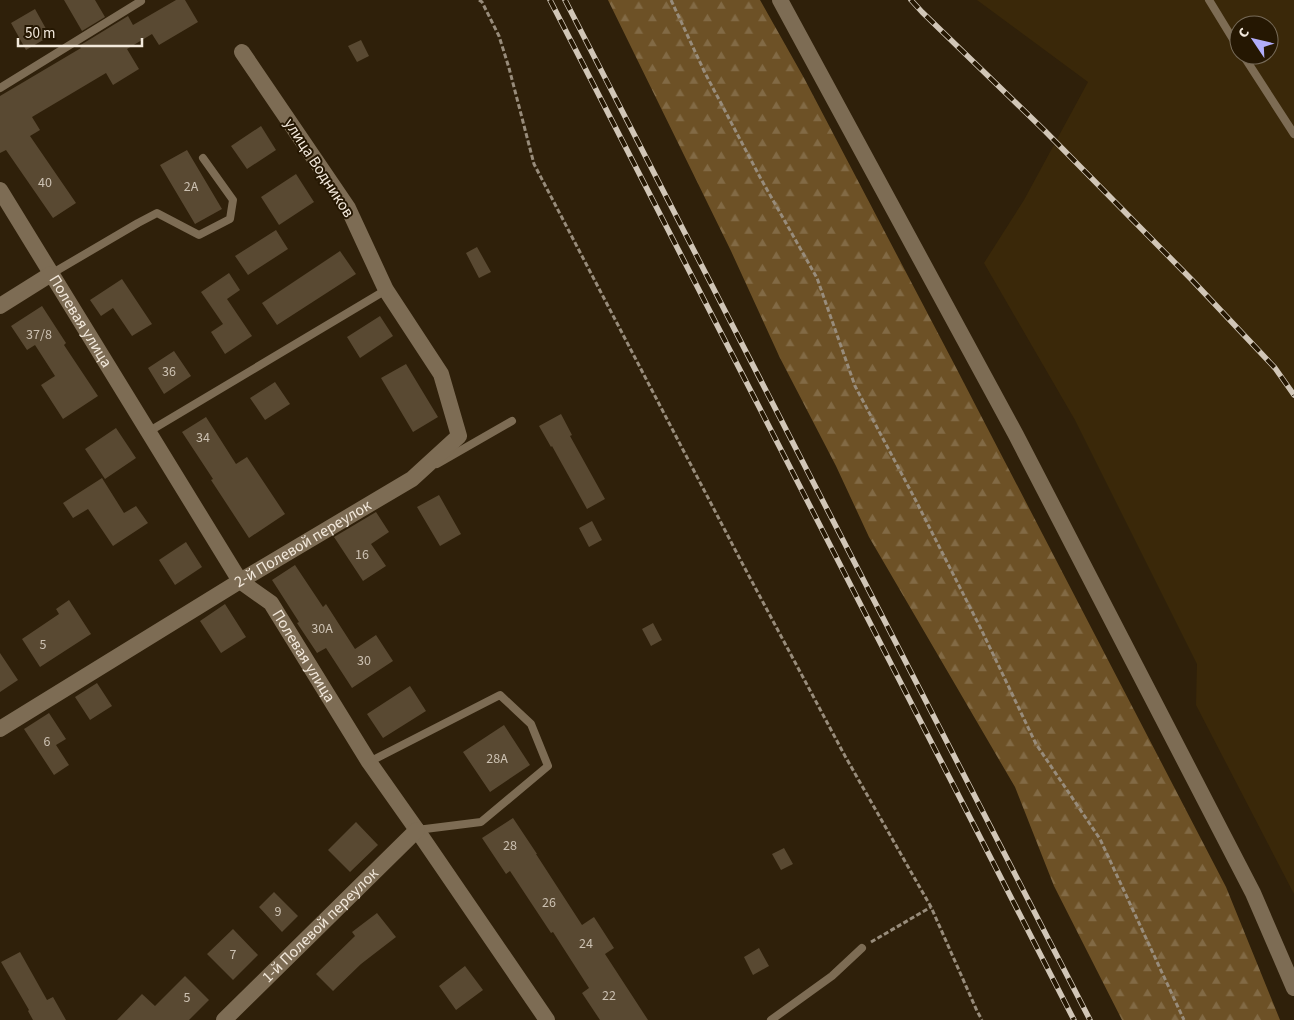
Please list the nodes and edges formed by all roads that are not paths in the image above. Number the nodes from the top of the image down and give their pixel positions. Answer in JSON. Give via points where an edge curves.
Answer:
{"nodes":[{"id":1,"x":780,"y":0,"type":"edge"},
{"id":2,"x":1209,"y":0,"type":"edge"},
{"id":3,"x":141,"y":1,"type":"edge"},
{"id":4,"x":1229,"y":33,"type":"edge"},
{"id":5,"x":242,"y":52,"type":"dead end"},
{"id":6,"x":1249,"y":65,"type":"edge"},
{"id":7,"x":0,"y":88,"type":"edge"},
{"id":8,"x":1294,"y":134,"type":"edge"},
{"id":9,"x":203,"y":158,"type":"dead end"},
{"id":10,"x":0,"y":190,"type":"edge"},
{"id":11,"x":51,"y":274,"type":"junction"},
{"id":12,"x":386,"y":290,"type":"junction"},
{"id":13,"x":0,"y":306,"type":"edge"},
{"id":14,"x":512,"y":421,"type":"dead end"},
{"id":15,"x":148,"y":432,"type":"junction"},
{"id":16,"x":412,"y":479,"type":"junction"},
{"id":17,"x":240,"y":581,"type":"junction"},
{"id":18,"x":0,"y":728,"type":"edge"},
{"id":19,"x":369,"y":762,"type":"junction"},
{"id":20,"x":417,"y":830,"type":"junction"},
{"id":21,"x":862,"y":948,"type":"road end"},
{"id":22,"x":1294,"y":988,"type":"edge"},
{"id":23,"x":224,"y":1020,"type":"edge"},
{"id":24,"x":547,"y":1020,"type":"edge"},
{"id":25,"x":771,"y":1020,"type":"edge"}],
"edges":[{"from":1,"to":22,"type":"street","via":[[1016,435],[1253,893]]},
{"from":2,"to":4,"type":"lane"},
{"from":3,"to":7,"type":"lane"},
{"from":5,"to":12,"type":"street","name":"улица Водников","via":[[348,208]]},
{"from":6,"to":8,"type":"lane"},
{"from":9,"to":11,"type":"lane","via":[[233,200],[230,219],[199,235],[157,213]]},
{"from":10,"to":11,"type":"street","name":"Полевая улица"},
{"from":11,"to":13,"type":"street"},
{"from":11,"to":15,"type":"street","name":"Полевая улица"},
{"from":12,"to":15,"type":"lane"},
{"from":12,"to":16,"type":"street","name":"2-й Полевой переулок","via":[[441,374],[459,436]]},
{"from":14,"to":16,"type":"lane"},
{"from":15,"to":17,"type":"street","name":"Полевая улица"},
{"from":16,"to":17,"type":"street","name":"2-й Полевой переулок"},
{"from":17,"to":18,"type":"street","name":"2-й Полевой переулок"},
{"from":17,"to":19,"type":"street","name":"Полевая улица","via":[[271,604]]},
{"from":19,"to":20,"type":"street","name":"Полевая улица"},
{"from":19,"to":20,"type":"lane","via":[[500,695],[531,724],[548,766],[481,822]]},
{"from":20,"to":23,"type":"street","name":"1-й Полевой переулок"},
{"from":20,"to":24,"type":"street","name":"Полевая улица"},
{"from":21,"to":25,"type":"lane","via":[[832,976]]}]}
